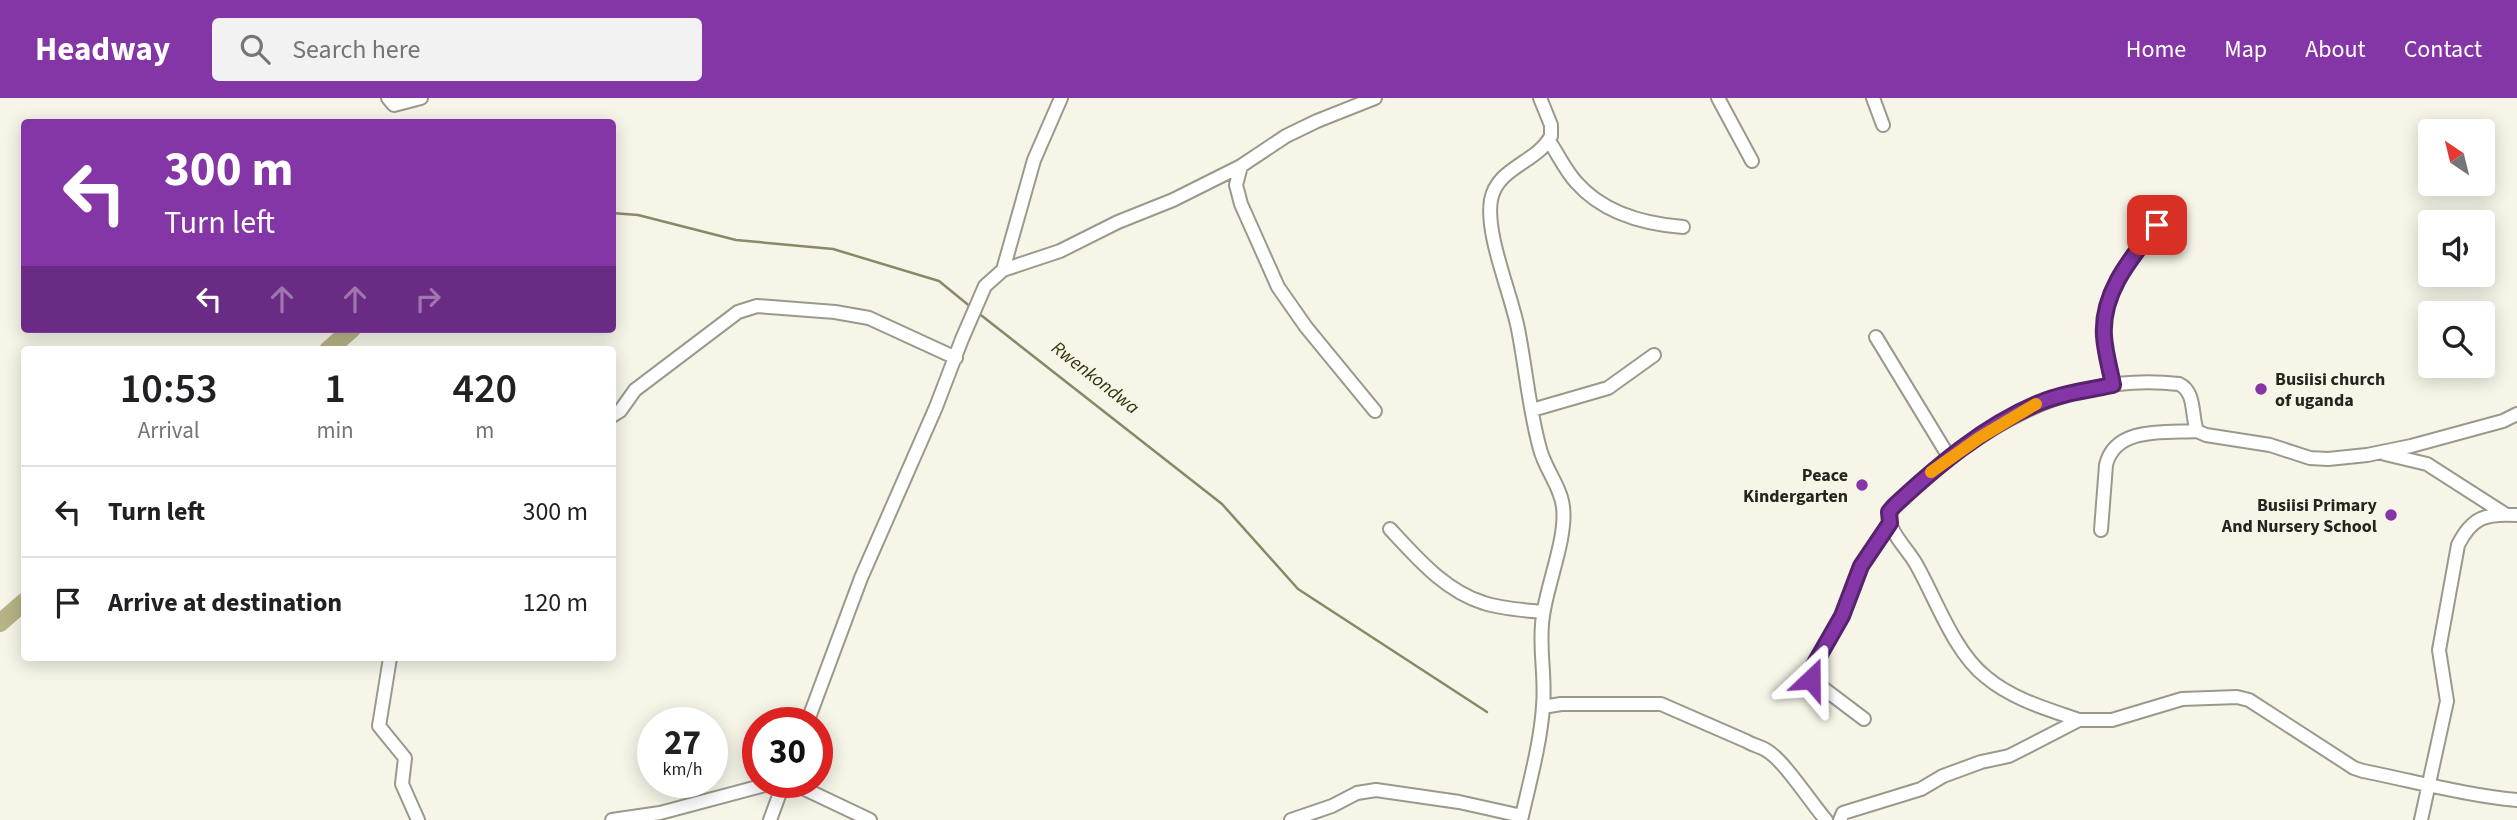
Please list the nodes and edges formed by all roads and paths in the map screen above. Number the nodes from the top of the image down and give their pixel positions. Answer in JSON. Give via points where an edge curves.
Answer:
{"nodes":[{"id":1,"x":388,"y":98,"type":"edge"},
{"id":2,"x":421,"y":98,"type":"edge"},
{"id":3,"x":1061,"y":98,"type":"edge"},
{"id":4,"x":1375,"y":98,"type":"edge"},
{"id":5,"x":1540,"y":98,"type":"edge"},
{"id":6,"x":1718,"y":98,"type":"edge"},
{"id":7,"x":1873,"y":98,"type":"edge"},
{"id":8,"x":1882,"y":125,"type":"dead end"},
{"id":9,"x":1549,"y":141,"type":"junction"},
{"id":10,"x":1752,"y":161,"type":"dead end"},
{"id":11,"x":1241,"y":166,"type":"junction"},
{"id":12,"x":2157,"y":225,"type":"dead end"},
{"id":13,"x":1683,"y":227,"type":"dead end"},
{"id":14,"x":1003,"y":270,"type":"junction"},
{"id":15,"x":1876,"y":337,"type":"dead end"},
{"id":16,"x":1654,"y":355,"type":"dead end"},
{"id":17,"x":956,"y":358,"type":"junction"},
{"id":18,"x":2113,"y":385,"type":"junction"},
{"id":19,"x":1375,"y":411,"type":"dead end"},
{"id":20,"x":1532,"y":411,"type":"junction"},
{"id":21,"x":616,"y":414,"type":"edge"},
{"id":22,"x":2517,"y":414,"type":"edge"},
{"id":23,"x":2197,"y":431,"type":"junction"},
{"id":24,"x":2378,"y":453,"type":"junction"},
{"id":25,"x":1949,"y":457,"type":"junction"},
{"id":26,"x":2511,"y":514,"type":"edge"},
{"id":27,"x":1890,"y":523,"type":"junction"},
{"id":28,"x":1390,"y":529,"type":"dead end"},
{"id":29,"x":2101,"y":530,"type":"dead end"},
{"id":30,"x":1543,"y":612,"type":"junction"},
{"id":31,"x":390,"y":661,"type":"edge"},
{"id":32,"x":813,"y":707,"type":"edge"},
{"id":33,"x":1543,"y":707,"type":"junction"},
{"id":34,"x":1864,"y":719,"type":"dead end"},
{"id":35,"x":2079,"y":720,"type":"junction"},
{"id":36,"x":2430,"y":783,"type":"junction"},
{"id":37,"x":742,"y":791,"type":"edge"},
{"id":38,"x":778,"y":798,"type":"edge"},
{"id":39,"x":824,"y":798,"type":"edge"},
{"id":40,"x":2517,"y":800,"type":"edge"},
{"id":41,"x":1522,"y":818,"type":"edge"},
{"id":42,"x":420,"y":819,"type":"edge"},
{"id":43,"x":612,"y":820,"type":"edge"},
{"id":44,"x":770,"y":820,"type":"edge"},
{"id":45,"x":870,"y":820,"type":"edge"},
{"id":46,"x":1291,"y":820,"type":"edge"},
{"id":47,"x":1826,"y":820,"type":"edge"},
{"id":48,"x":1840,"y":820,"type":"edge"},
{"id":49,"x":2421,"y":820,"type":"edge"}],
"edges":[{"from":1,"to":2,"type":"street","via":[[399,105]]},
{"from":3,"to":14,"type":"street","via":[[1034,160]]},
{"from":4,"to":11,"type":"street","via":[[1286,136]]},
{"from":5,"to":9,"type":"street","via":[[1552,132]]},
{"from":6,"to":10,"type":"street"},
{"from":7,"to":8,"type":"street"},
{"from":9,"to":13,"type":"street","via":[[1575,181],[1599,201],[1635,219]]},
{"from":9,"to":20,"type":"street","via":[[1499,182],[1490,210]]},
{"from":11,"to":14,"type":"street","via":[[1060,251]]},
{"from":11,"to":19,"type":"street","via":[[1236,186],[1241,204],[1278,286]]},
{"from":12,"to":18,"type":"street","via":[[2124,268],[2109,301],[2104,335]]},
{"from":14,"to":17,"type":"street","via":[[985,286]]},
{"from":15,"to":25,"type":"street"},
{"from":16,"to":20,"type":"street","via":[[1608,388]]},
{"from":17,"to":21,"type":"street","via":[[869,318],[757,306],[729,318],[635,390]]},
{"from":17,"to":32,"type":"street","via":[[861,578]]},
{"from":18,"to":23,"type":"street","via":[[2183,386],[2190,394]]},
{"from":18,"to":25,"type":"street","via":[[2040,402]]},
{"from":20,"to":30,"type":"street","via":[[1540,451],[1563,505]]},
{"from":22,"to":24,"type":"street"},
{"from":23,"to":24,"type":"street","via":[[2311,458]]},
{"from":23,"to":29,"type":"street","via":[[2140,434],[2113,449],[2106,465]]},
{"from":24,"to":26,"type":"street","via":[[2427,464]]},
{"from":25,"to":27,"type":"street","via":[[1894,506]]},
{"from":26,"to":36,"type":"street","via":[[2478,519],[2458,545],[2439,650],[2447,701]]},
{"from":27,"to":34,"type":"street","via":[[1861,566],[1811,679]]},
{"from":27,"to":35,"type":"street","via":[[1964,653],[1980,672],[2009,692]]},
{"from":28,"to":30,"type":"street","via":[[1428,569],[1471,599]]},
{"from":30,"to":33,"type":"street"},
{"from":31,"to":42,"type":"street","via":[[379,726],[405,758],[402,783]]},
{"from":33,"to":41,"type":"street"},
{"from":33,"to":47,"type":"street","via":[[1661,704],[1678,710],[1766,750]]},
{"from":35,"to":36,"type":"street","via":[[2112,720],[2182,699],[2236,697],[2354,768]]},
{"from":35,"to":48,"type":"street","via":[[2009,756],[1843,813]]},
{"from":36,"to":40,"type":"street"},
{"from":36,"to":49,"type":"street"},
{"from":37,"to":43,"type":"street","via":[[660,813]]},
{"from":38,"to":44,"type":"street"},
{"from":39,"to":45,"type":"street"},
{"from":41,"to":46,"type":"street","via":[[1459,802],[1376,790]]}]}
